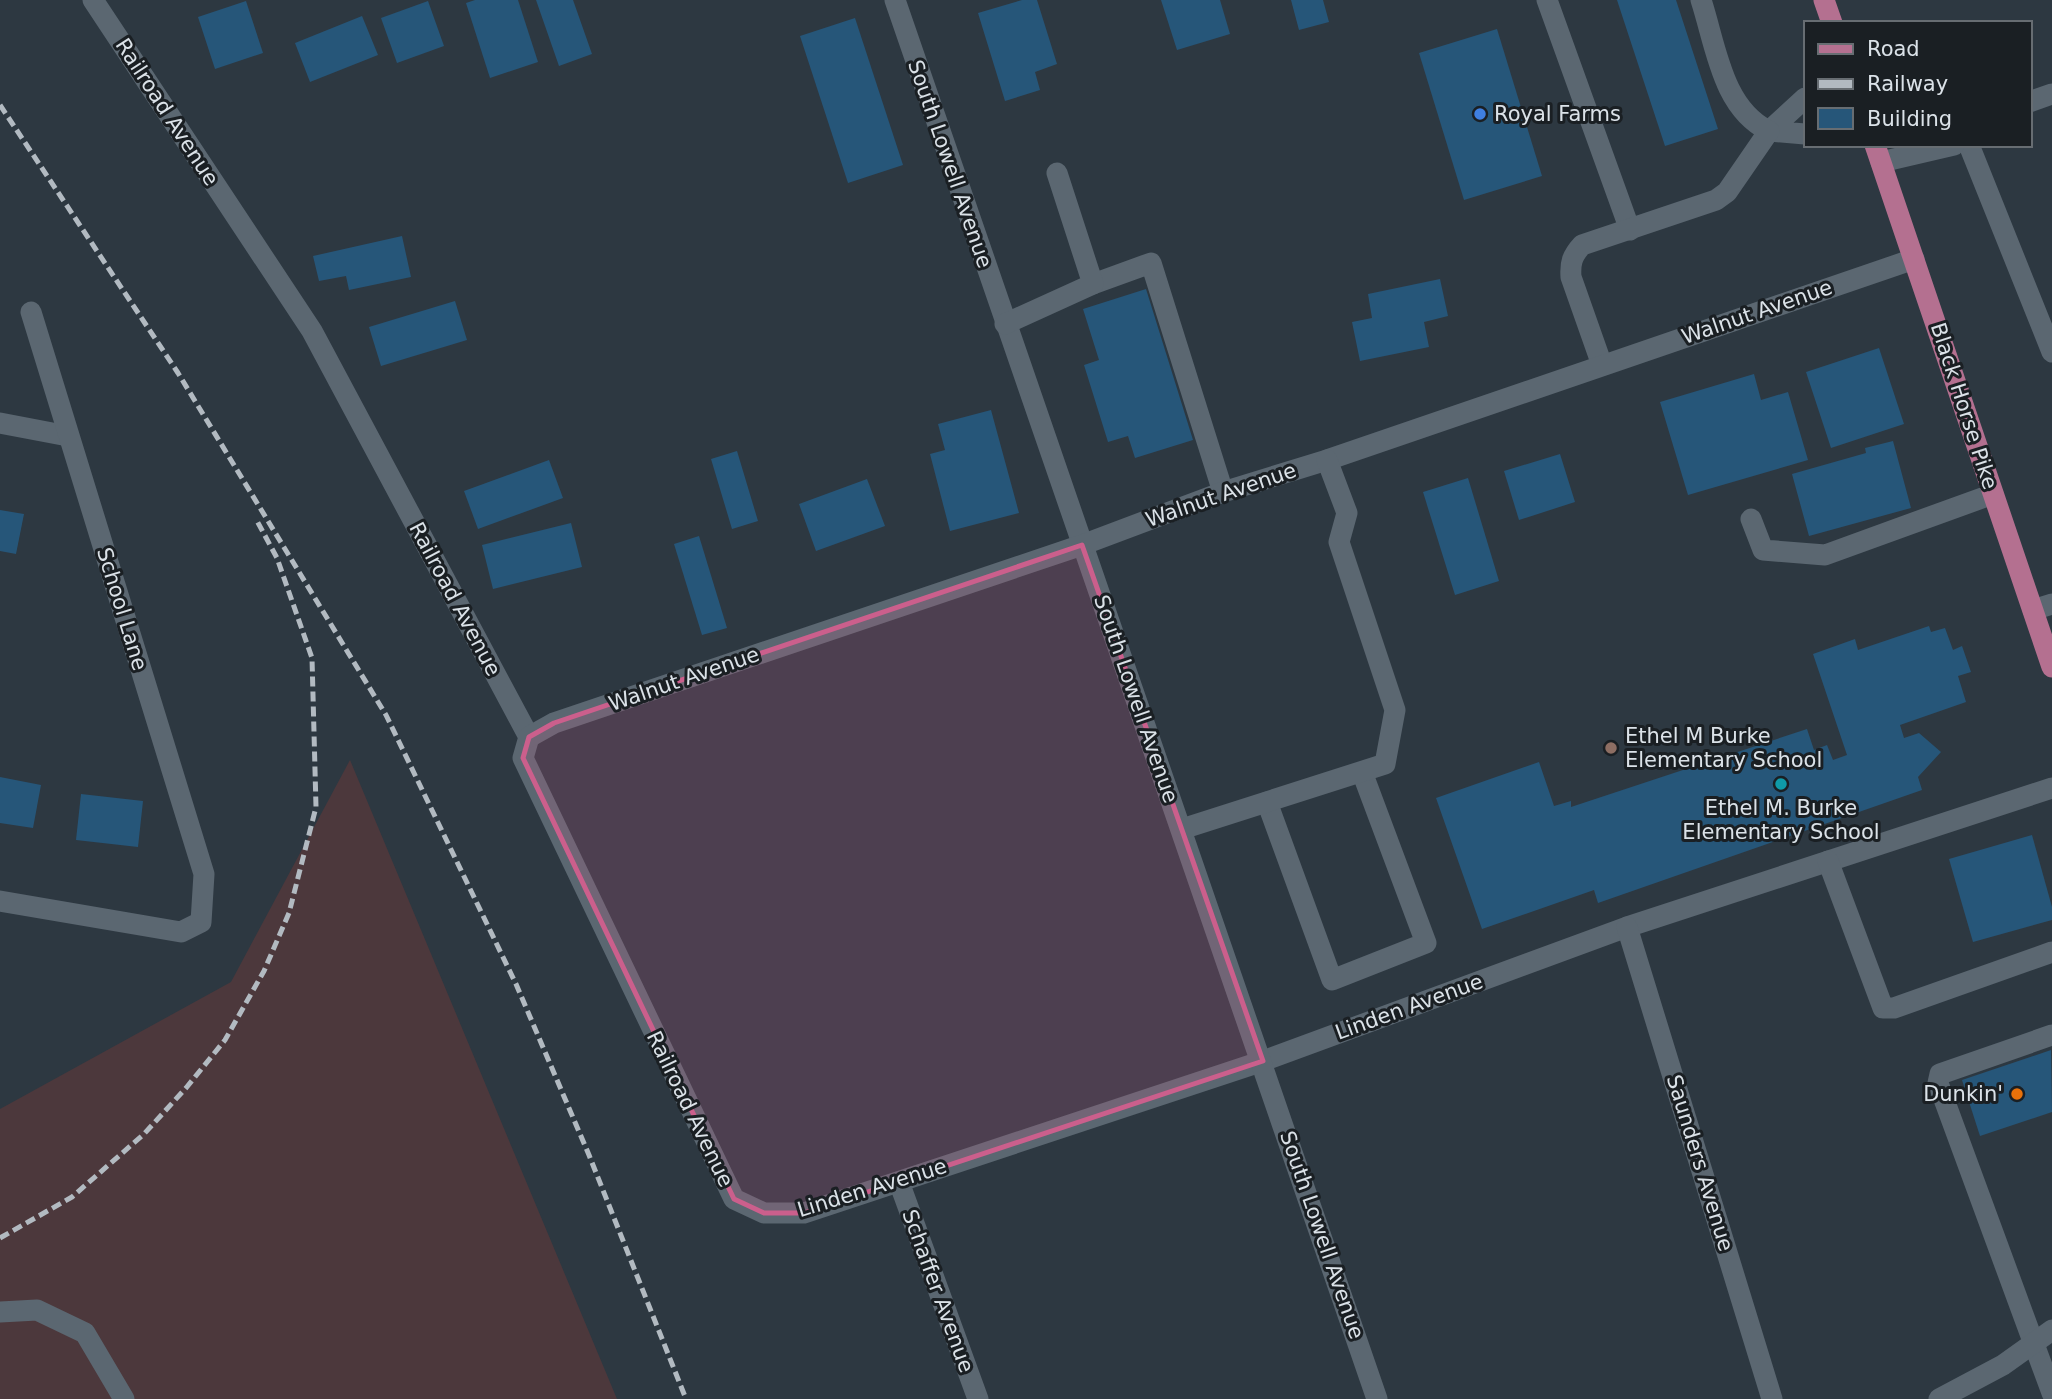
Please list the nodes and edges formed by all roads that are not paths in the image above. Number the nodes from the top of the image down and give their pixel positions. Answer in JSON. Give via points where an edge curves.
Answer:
{"nodes":[{"id":1,"x":93,"y":0,"type":"edge"},
{"id":2,"x":895,"y":0,"type":"edge"},
{"id":3,"x":1546,"y":0,"type":"edge"},
{"id":4,"x":1701,"y":0,"type":"edge"},
{"id":5,"x":1824,"y":0,"type":"edge"},
{"id":6,"x":1831,"y":21,"type":"edge"},
{"id":7,"x":2052,"y":94,"type":"edge"},
{"id":8,"x":1804,"y":99,"type":"edge"},
{"id":9,"x":2031,"y":101,"type":"edge"},
{"id":10,"x":1769,"y":131,"type":"junction"},
{"id":11,"x":1804,"y":134,"type":"edge"},
{"id":12,"x":1935,"y":147,"type":"edge"},
{"id":13,"x":1970,"y":147,"type":"edge"},
{"id":14,"x":1878,"y":153,"type":"edge"},
{"id":15,"x":1057,"y":173,"type":"dead end"},
{"id":16,"x":1630,"y":230,"type":"junction"},
{"id":17,"x":1914,"y":259,"type":"junction"},
{"id":18,"x":1093,"y":284,"type":"junction"},
{"id":19,"x":31,"y":313,"type":"dead end"},
{"id":20,"x":1005,"y":324,"type":"junction"},
{"id":21,"x":2052,"y":352,"type":"edge"},
{"id":22,"x":1602,"y":365,"type":"junction"},
{"id":23,"x":0,"y":423,"type":"edge"},
{"id":24,"x":68,"y":436,"type":"junction"},
{"id":25,"x":1327,"y":460,"type":"junction"},
{"id":26,"x":1223,"y":492,"type":"junction"},
{"id":27,"x":1993,"y":494,"type":"junction"},
{"id":28,"x":1751,"y":519,"type":"dead end"},
{"id":29,"x":1082,"y":545,"type":"junction"},
{"id":30,"x":2042,"y":607,"type":"edge"},
{"id":31,"x":2052,"y":667,"type":"edge"},
{"id":32,"x":530,"y":737,"type":"junction"},
{"id":33,"x":1362,"y":772,"type":"junction"},
{"id":34,"x":2052,"y":788,"type":"edge"},
{"id":35,"x":1267,"y":802,"type":"junction"},
{"id":36,"x":1182,"y":829,"type":"junction"},
{"id":37,"x":1828,"y":861,"type":"junction"},
{"id":38,"x":0,"y":901,"type":"edge"},
{"id":39,"x":1627,"y":927,"type":"junction"},
{"id":40,"x":2052,"y":952,"type":"edge"},
{"id":41,"x":2052,"y":1035,"type":"edge"},
{"id":42,"x":1263,"y":1061,"type":"junction"},
{"id":43,"x":899,"y":1182,"type":"junction"},
{"id":44,"x":764,"y":1213,"type":"joint"},
{"id":45,"x":0,"y":1311,"type":"edge"},
{"id":46,"x":2052,"y":1330,"type":"edge"},
{"id":47,"x":2035,"y":1343,"type":"junction"},
{"id":48,"x":2052,"y":1393,"type":"edge"},
{"id":49,"x":124,"y":1399,"type":"edge"},
{"id":50,"x":978,"y":1399,"type":"edge"},
{"id":51,"x":1377,"y":1399,"type":"edge"},
{"id":52,"x":1772,"y":1399,"type":"edge"},
{"id":53,"x":1939,"y":1399,"type":"edge"}],
"edges":[{"from":1,"to":32,"type":"street","name":"Railroad Avenue","via":[[312,331]]},
{"from":2,"to":20,"type":"street","name":"South Lowell Avenue"},
{"from":3,"to":16,"type":"street"},
{"from":4,"to":10,"type":"street","via":[[1734,101],[1751,122]]},
{"from":5,"to":6,"type":"main road"},
{"from":7,"to":9,"type":"street"},
{"from":8,"to":10,"type":"street"},
{"from":10,"to":11,"type":"street"},
{"from":10,"to":16,"type":"street","via":[[1727,192],[1716,200]]},
{"from":12,"to":14,"type":"street"},
{"from":13,"to":21,"type":"street"},
{"from":14,"to":17,"type":"main road","name":"Black Horse Pike"},
{"from":15,"to":18,"type":"street"},
{"from":16,"to":22,"type":"street","via":[[1582,245],[1570,262],[1576,295]]},
{"from":17,"to":22,"type":"street","name":"Walnut Avenue"},
{"from":17,"to":27,"type":"main road","name":"Black Horse Pike"},
{"from":18,"to":20,"type":"street"},
{"from":18,"to":26,"type":"street","via":[[1151,263]]},
{"from":19,"to":24,"type":"street","name":"School Lane"},
{"from":20,"to":29,"type":"street","name":"South Lowell Avenue"},
{"from":22,"to":25,"type":"street","name":"Walnut Avenue"},
{"from":23,"to":24,"type":"street"},
{"from":24,"to":38,"type":"street","name":"School Lane","via":[[204,874],[201,922],[181,932]]},
{"from":25,"to":26,"type":"street","name":"Walnut Avenue"},
{"from":25,"to":33,"type":"street","via":[[1347,513],[1339,542],[1395,710],[1385,764]]},
{"from":26,"to":29,"type":"street","name":"Walnut Avenue"},
{"from":27,"to":28,"type":"street","via":[[1825,555],[1763,550]]},
{"from":27,"to":30,"type":"main road","name":"Black Horse Pike"},
{"from":29,"to":32,"type":"street","name":"Walnut Avenue","via":[[554,723]]},
{"from":29,"to":36,"type":"street","name":"South Lowell Avenue"},
{"from":30,"to":31,"type":"main road","name":"Black Horse Pike"},
{"from":32,"to":44,"type":"street","name":"Railroad Avenue","via":[[523,758],[734,1199]]},
{"from":33,"to":35,"type":"street"},
{"from":33,"to":35,"type":"street","via":[[1426,943],[1332,980]]},
{"from":34,"to":37,"type":"street","name":"Linden Avenue"},
{"from":35,"to":36,"type":"street"},
{"from":36,"to":42,"type":"street","name":"South Lowell Avenue"},
{"from":37,"to":39,"type":"street","name":"Linden Avenue"},
{"from":37,"to":40,"type":"street","via":[[1883,1008]]},
{"from":39,"to":42,"type":"street","name":"Linden Avenue"},
{"from":39,"to":52,"type":"street","name":"Saunders Avenue"},
{"from":41,"to":47,"type":"street","via":[[1940,1074],[1938,1083]]},
{"from":42,"to":43,"type":"street","name":"Linden Avenue"},
{"from":42,"to":51,"type":"street","name":"South Lowell Avenue"},
{"from":43,"to":44,"type":"street","name":"Linden Avenue","via":[[804,1213]]},
{"from":43,"to":50,"type":"street","name":"Schaffer Avenue"},
{"from":45,"to":49,"type":"street","via":[[37,1310],[85,1333]]},
{"from":46,"to":47,"type":"street"},
{"from":47,"to":48,"type":"street"},
{"from":47,"to":53,"type":"street","via":[[1970,1385]]}]}
